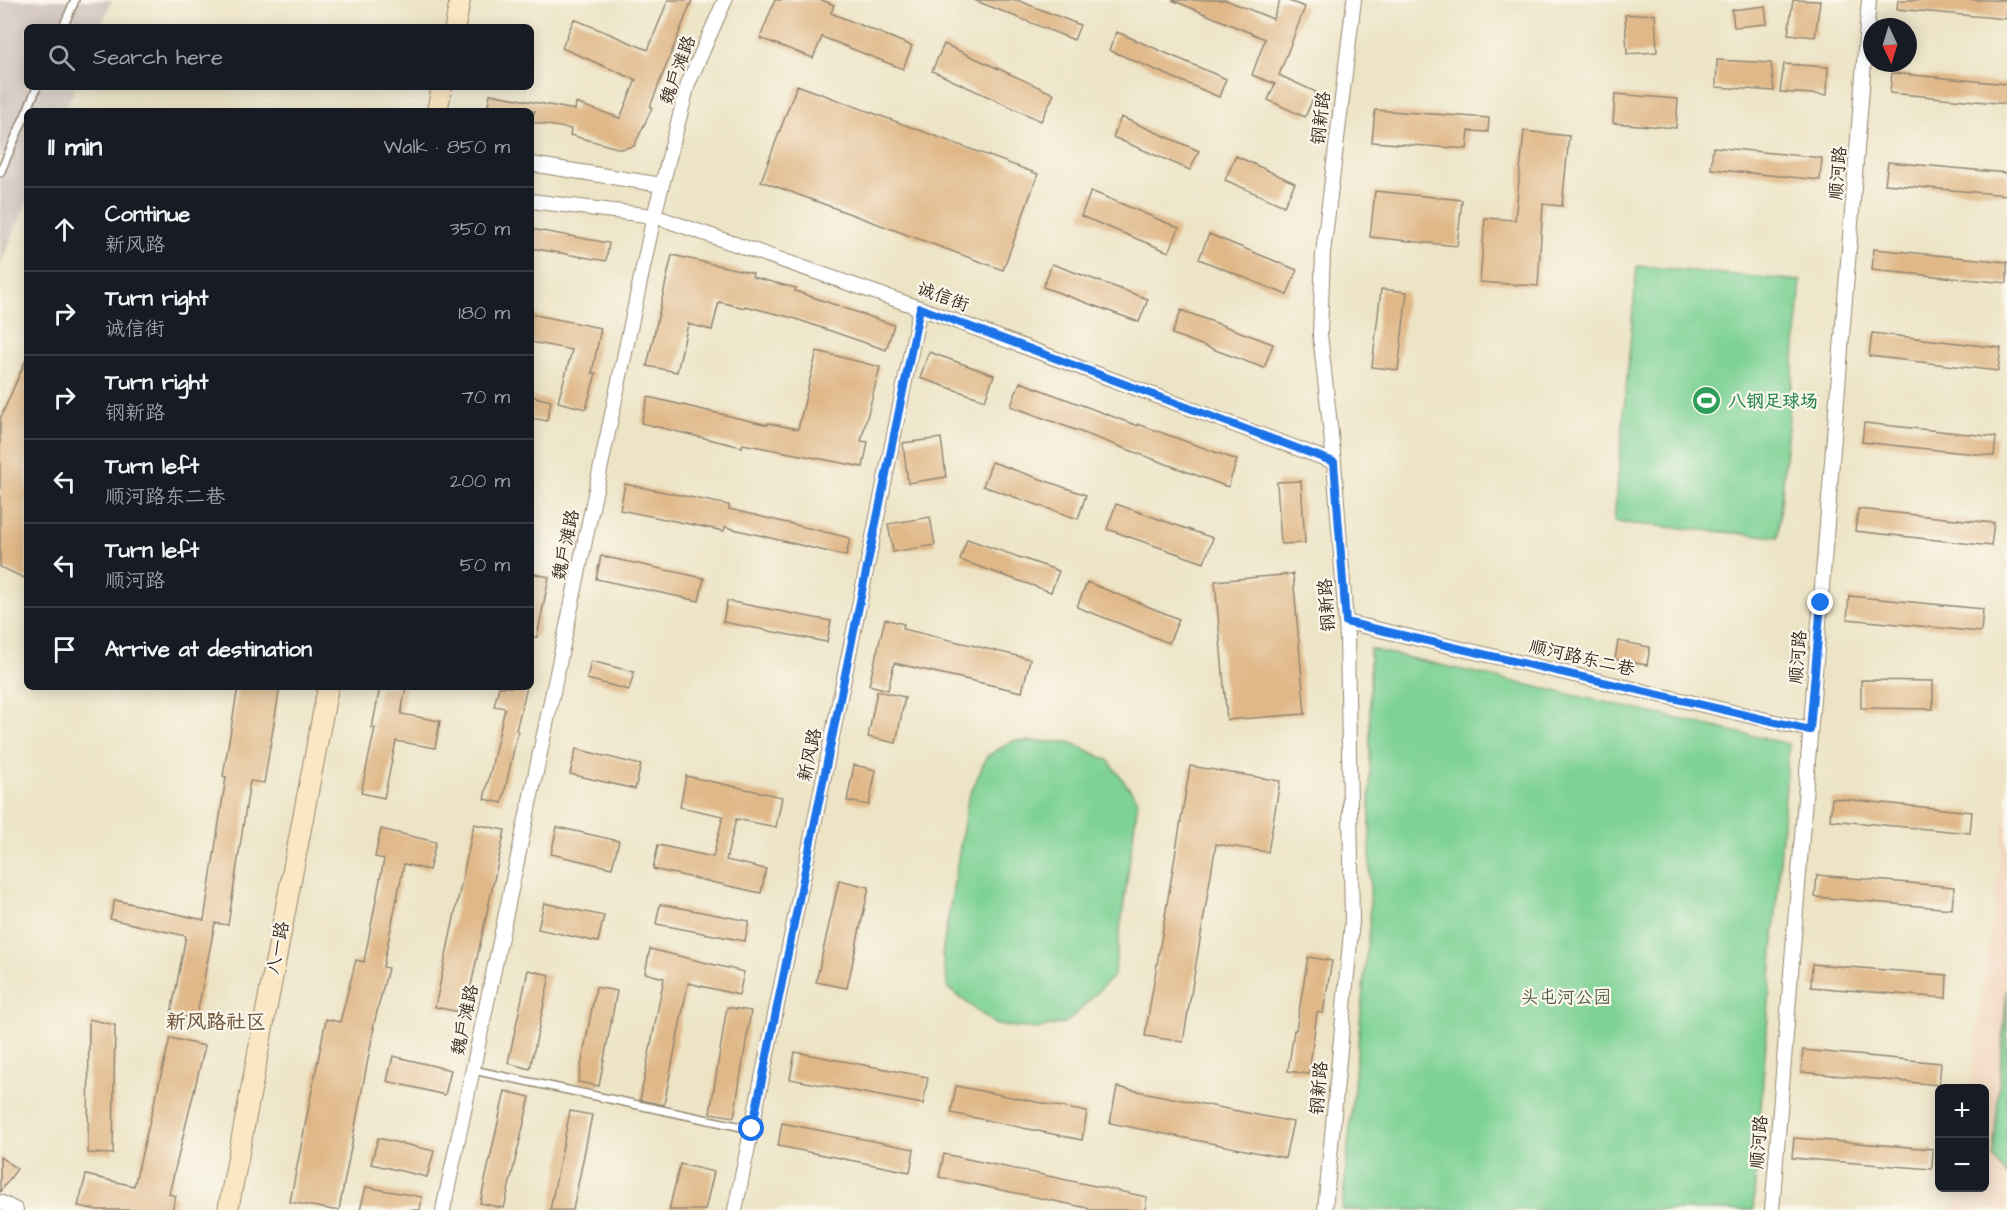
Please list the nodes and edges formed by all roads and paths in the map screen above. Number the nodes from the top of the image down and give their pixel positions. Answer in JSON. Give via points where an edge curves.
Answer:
{"nodes":[{"id":1,"x":75,"y":0,"type":"edge"},
{"id":2,"x":460,"y":0,"type":"edge"},
{"id":3,"x":725,"y":0,"type":"edge"},
{"id":4,"x":1354,"y":0,"type":"edge"},
{"id":5,"x":1869,"y":0,"type":"edge"},
{"id":6,"x":64,"y":24,"type":"edge"},
{"id":7,"x":456,"y":24,"type":"edge"},
{"id":8,"x":37,"y":90,"type":"edge"},
{"id":9,"x":441,"y":90,"type":"edge"},
{"id":10,"x":28,"y":108,"type":"edge"},
{"id":11,"x":438,"y":108,"type":"edge"},
{"id":12,"x":24,"y":118,"type":"edge"},
{"id":13,"x":534,"y":164,"type":"edge"},
{"id":14,"x":0,"y":173,"type":"edge"},
{"id":15,"x":662,"y":185,"type":"junction"},
{"id":16,"x":534,"y":201,"type":"edge"},
{"id":17,"x":654,"y":216,"type":"junction"},
{"id":18,"x":920,"y":308,"type":"junction"},
{"id":19,"x":1334,"y":462,"type":"junction"},
{"id":20,"x":1346,"y":622,"type":"junction"},
{"id":21,"x":327,"y":690,"type":"edge"},
{"id":22,"x":1810,"y":730,"type":"junction"},
{"id":23,"x":473,"y":1070,"type":"junction"},
{"id":24,"x":752,"y":1129,"type":"junction"},
{"id":25,"x":0,"y":1202,"type":"edge"},
{"id":26,"x":16,"y":1210,"type":"edge"},
{"id":27,"x":228,"y":1210,"type":"edge"},
{"id":28,"x":443,"y":1210,"type":"edge"},
{"id":29,"x":735,"y":1210,"type":"edge"},
{"id":30,"x":1325,"y":1210,"type":"edge"},
{"id":31,"x":1772,"y":1210,"type":"edge"}],
"edges":[{"from":1,"to":6,"type":"lane"},
{"from":2,"to":7,"type":"street"},
{"from":3,"to":15,"type":"street","name":"魏户滩路","via":[[688,84]]},
{"from":4,"to":19,"type":"street","name":"钢新路","via":[[1323,253],[1320,334]]},
{"from":5,"to":22,"type":"street","name":"顺河路"},
{"from":8,"to":10,"type":"lane"},
{"from":9,"to":11,"type":"street"},
{"from":12,"to":14,"type":"lane"},
{"from":13,"to":15,"type":"street"},
{"from":15,"to":17,"type":"street","name":"魏户滩路"},
{"from":16,"to":17,"type":"street","name":"诚信街"},
{"from":17,"to":18,"type":"street","name":"诚信街"},
{"from":17,"to":23,"type":"street","name":"魏户滩路"},
{"from":18,"to":19,"type":"street","name":"诚信街"},
{"from":18,"to":24,"type":"street","name":"新风路"},
{"from":19,"to":20,"type":"street","name":"钢新路"},
{"from":20,"to":22,"type":"street","name":"顺河路东二巷"},
{"from":20,"to":30,"type":"street","name":"钢新路","via":[[1352,921]]},
{"from":21,"to":27,"type":"street","name":"八一路"},
{"from":22,"to":31,"type":"street","name":"顺河路"},
{"from":23,"to":24,"type":"lane"},
{"from":23,"to":28,"type":"street","name":"魏户滩路"},
{"from":24,"to":29,"type":"street","name":"新风路"},
{"from":25,"to":26,"type":"street"}]}
